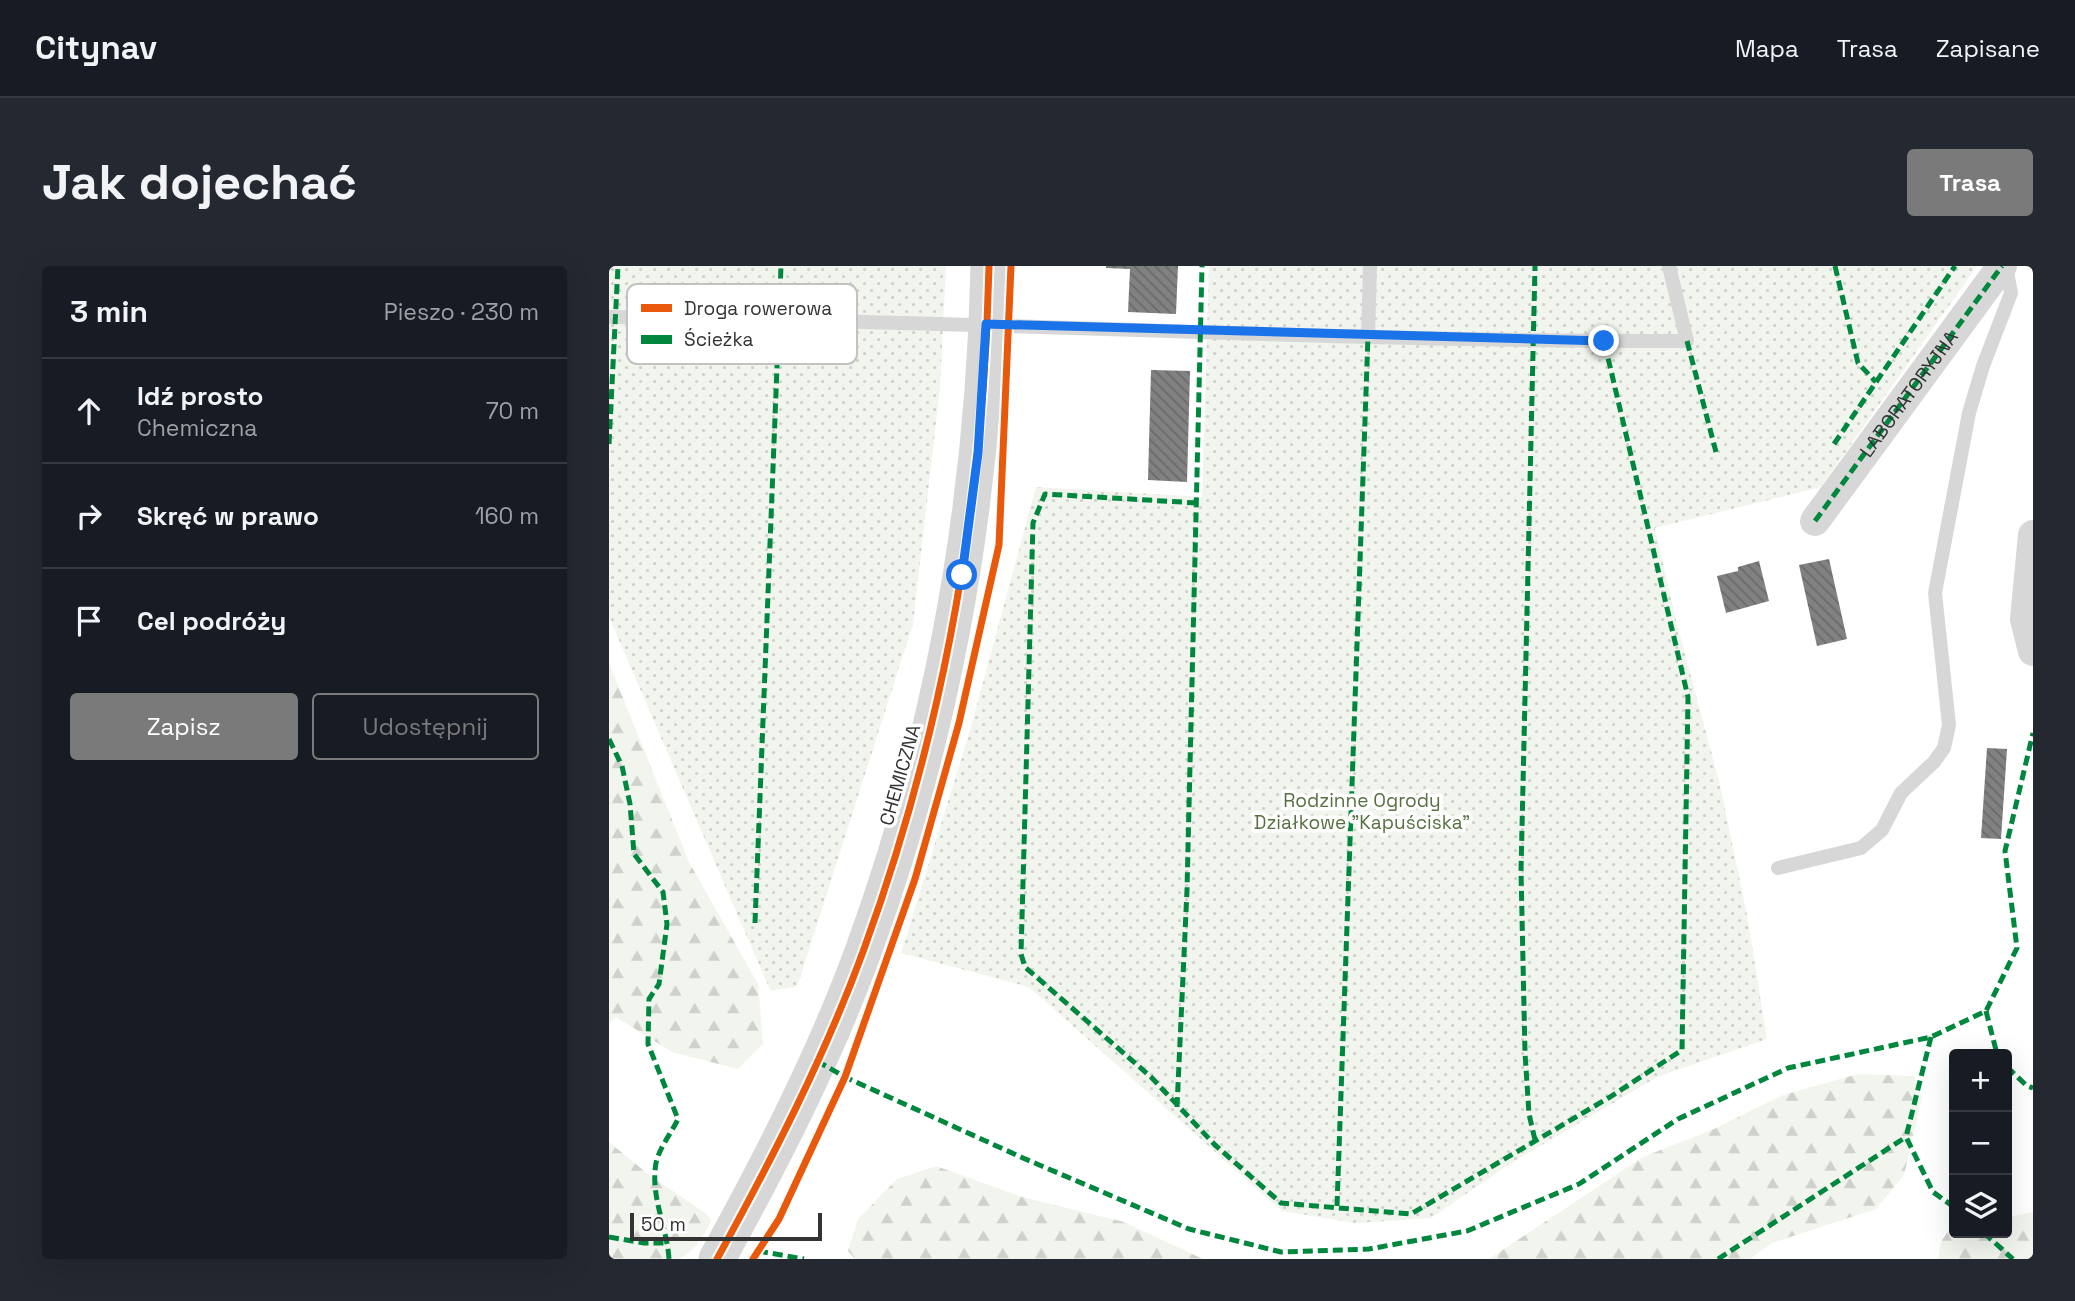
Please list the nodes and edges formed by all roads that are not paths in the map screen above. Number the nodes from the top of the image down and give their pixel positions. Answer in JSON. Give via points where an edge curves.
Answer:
{"nodes":[{"id":1,"x":989,"y":266,"type":"edge"},
{"id":2,"x":1370,"y":266,"type":"edge"},
{"id":3,"x":1669,"y":266,"type":"edge"},
{"id":4,"x":2004,"y":266,"type":"edge"},
{"id":5,"x":609,"y":317,"type":"edge"},
{"id":6,"x":627,"y":317,"type":"edge"},
{"id":7,"x":857,"y":320,"type":"edge"},
{"id":8,"x":986,"y":324,"type":"junction"},
{"id":9,"x":1368,"y":336,"type":"junction"},
{"id":10,"x":1815,"y":522,"type":"dead end"},
{"id":11,"x":2033,"y":537,"type":"edge"},
{"id":12,"x":2033,"y":651,"type":"edge"},
{"id":13,"x":1778,"y":868,"type":"dead end"},
{"id":14,"x":717,"y":1259,"type":"edge"}],
"edges":[{"from":1,"to":8,"type":"street","name":"CHEMICZNA"},
{"from":2,"to":9,"type":"lane"},
{"from":3,"to":9,"type":"lane","via":[[1687,341]]},
{"from":4,"to":10,"type":"street","name":"LABORATORYJNA"},
{"from":4,"to":13,"type":"lane","via":[[2011,293],[1969,413],[1935,593],[1948,714],[1944,748],[1901,793],[1882,830],[1861,848]]},
{"from":5,"to":6,"type":"lane"},
{"from":7,"to":8,"type":"lane"},
{"from":8,"to":9,"type":"lane"},
{"from":8,"to":14,"type":"street","name":"CHEMICZNA","via":[[978,453],[962,575],[937,702],[904,824],[864,948],[829,1036]]},
{"from":11,"to":12,"type":"street","via":[[2025,619]]}]}
